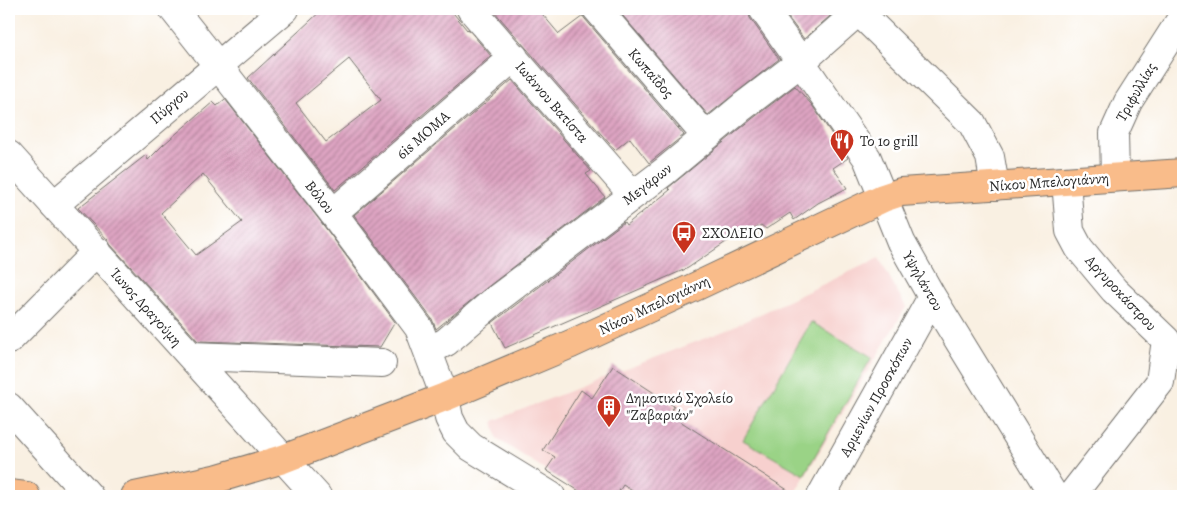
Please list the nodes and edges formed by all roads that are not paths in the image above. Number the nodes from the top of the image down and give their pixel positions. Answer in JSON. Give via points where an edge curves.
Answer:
{"nodes":[{"id":1,"x":173,"y":9,"type":"edge"},
{"id":2,"x":285,"y":9,"type":"edge"},
{"id":3,"x":471,"y":9,"type":"edge"},
{"id":4,"x":596,"y":9,"type":"edge"},
{"id":5,"x":763,"y":9,"type":"edge"},
{"id":6,"x":860,"y":10,"type":"edge"},
{"id":7,"x":1183,"y":16,"type":"edge"},
{"id":8,"x":514,"y":57,"type":"junction"},
{"id":9,"x":801,"y":62,"type":"junction"},
{"id":10,"x":218,"y":64,"type":"junction"},
{"id":11,"x":706,"y":136,"type":"junction"},
{"id":12,"x":9,"y":155,"type":"edge"},
{"id":13,"x":1183,"y":173,"type":"edge"},
{"id":14,"x":1115,"y":177,"type":"junction"},
{"id":15,"x":1066,"y":181,"type":"junction"},
{"id":16,"x":995,"y":186,"type":"junction"},
{"id":17,"x":633,"y":195,"type":"junction"},
{"id":18,"x":883,"y":198,"type":"junction"},
{"id":19,"x":54,"y":205,"type":"junction"},
{"id":20,"x":333,"y":214,"type":"junction"},
{"id":21,"x":97,"y":252,"type":"junction"},
{"id":22,"x":932,"y":297,"type":"junction"},
{"id":23,"x":9,"y":340,"type":"edge"},
{"id":24,"x":1175,"y":340,"type":"edge"},
{"id":25,"x":428,"y":351,"type":"junction"},
{"id":26,"x":191,"y":356,"type":"junction"},
{"id":27,"x":382,"y":362,"type":"dead end"},
{"id":28,"x":445,"y":397,"type":"junction"},
{"id":29,"x":9,"y":407,"type":"edge"},
{"id":30,"x":284,"y":459,"type":"junction"},
{"id":31,"x":9,"y":494,"type":"edge"},
{"id":32,"x":26,"y":496,"type":"edge"},
{"id":33,"x":89,"y":496,"type":"edge"},
{"id":34,"x":135,"y":496,"type":"edge"},
{"id":35,"x":317,"y":496,"type":"edge"},
{"id":36,"x":551,"y":496,"type":"edge"},
{"id":37,"x":821,"y":496,"type":"edge"},
{"id":38,"x":1054,"y":496,"type":"edge"},
{"id":39,"x":1072,"y":496,"type":"edge"}],
"edges":[{"from":1,"to":10,"type":"street","name":"Βόλου"},
{"from":2,"to":10,"type":"street","name":"Πύργου"},
{"from":3,"to":8,"type":"street","name":"Ιωάννου Βατίστα"},
{"from":4,"to":11,"type":"street","name":"Κωπαΐδος"},
{"from":5,"to":9,"type":"street","name":"Υψηλάντου"},
{"from":6,"to":9,"type":"street","name":"Μεγάρων"},
{"from":6,"to":16,"type":"street","via":[[972,123],[990,157]]},
{"from":7,"to":14,"type":"street","name":"Τριφυλλίας","via":[[1128,102],[1114,133]]},
{"from":8,"to":17,"type":"street","name":"Ιωάννου Βατίστα"},
{"from":8,"to":20,"type":"street","name":"6is MOMA"},
{"from":9,"to":11,"type":"street","name":"Μεγάρων"},
{"from":9,"to":18,"type":"street","name":"Υψηλάντου","via":[[867,158]]},
{"from":10,"to":19,"type":"street","name":"Πύργου"},
{"from":10,"to":20,"type":"street","name":"Βόλου"},
{"from":11,"to":17,"type":"street","name":"Μεγάρων"},
{"from":12,"to":19,"type":"street","name":"Ίωνος Δραγούμη"},
{"from":13,"to":14,"type":"main road","name":"Νίκου Μπελογιάννη"},
{"from":14,"to":15,"type":"main road","name":"Νίκου Μπελογιάννη"},
{"from":15,"to":16,"type":"main road","name":"Νίκου Μπελογιάννη"},
{"from":15,"to":24,"type":"street","name":"Αργυροκάστρου","via":[[1070,231],[1079,248],[1114,290]]},
{"from":16,"to":18,"type":"main road","name":"Νίκου Μπελογιάννη","via":[[901,192]]},
{"from":17,"to":25,"type":"street","name":"Μεγάρων","via":[[494,301],[446,342]]},
{"from":18,"to":22,"type":"street","name":"Υψηλάντου","via":[[901,242]]},
{"from":18,"to":28,"type":"main road","name":"Νίκου Μπελογιάννη","via":[[588,336]]},
{"from":19,"to":21,"type":"street","name":"Ίωνος Δραγούμη"},
{"from":20,"to":25,"type":"street","name":"Βόλου","via":[[419,328]]},
{"from":21,"to":23,"type":"street"},
{"from":21,"to":26,"type":"street","name":"Ίωνος Δραγούμη"},
{"from":22,"to":37,"type":"street","name":"Αρμενίων Προσκόπων"},
{"from":22,"to":38,"type":"street","name":"Υψηλάντου"},
{"from":24,"to":39,"type":"street","name":"Αργυροκάστρου","via":[[1160,382]]},
{"from":25,"to":28,"type":"street","name":"Βόλου"},
{"from":26,"to":27,"type":"street"},
{"from":26,"to":30,"type":"street","name":"Ίωνος Δραγούμη"},
{"from":28,"to":30,"type":"main road","name":"Νίκου Μπελογιάννη"},
{"from":28,"to":36,"type":"street","name":"Βόλου","via":[[456,432],[471,447]]},
{"from":29,"to":33,"type":"street"},
{"from":30,"to":34,"type":"main road","name":"Νίκου Μπελογιάννη","via":[[219,478]]},
{"from":30,"to":35,"type":"street","name":"Ίωνος Δραγούμη"},
{"from":31,"to":32,"type":"main road"}]}
